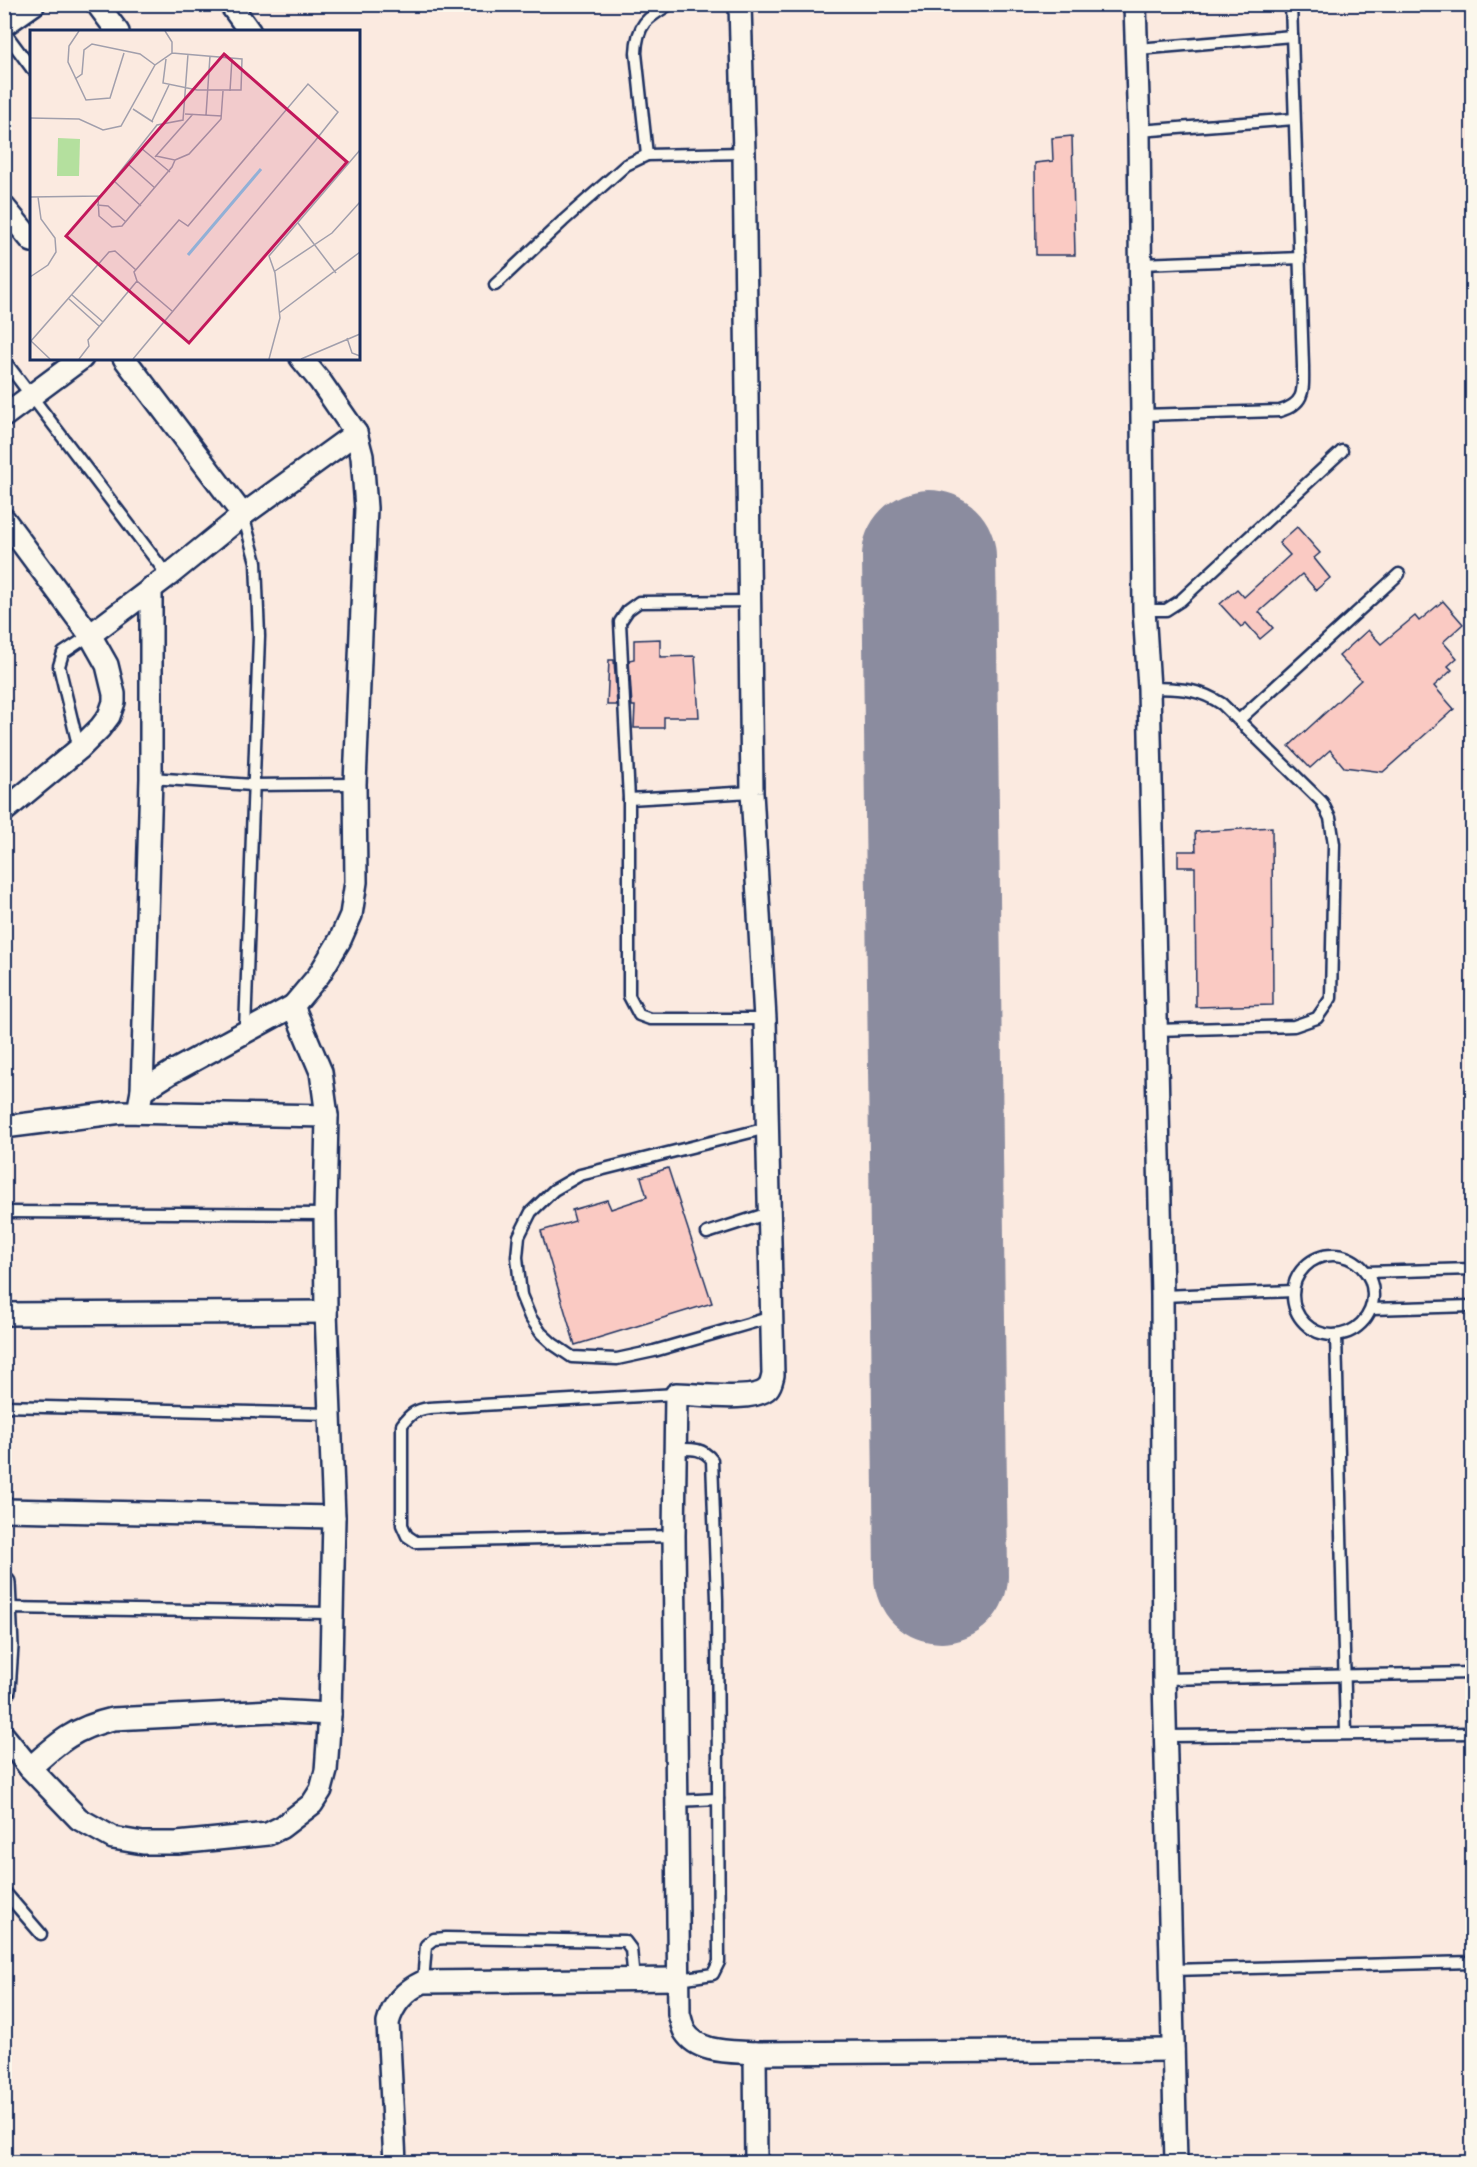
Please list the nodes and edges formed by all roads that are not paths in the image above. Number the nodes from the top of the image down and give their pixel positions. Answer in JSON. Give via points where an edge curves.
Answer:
{"nodes":[{"id":1,"x":34,"y":4,"type":"edge"},
{"id":2,"x":97,"y":4,"type":"edge"},
{"id":3,"x":230,"y":4,"type":"edge"},
{"id":4,"x":670,"y":4,"type":"edge"},
{"id":5,"x":740,"y":4,"type":"edge"},
{"id":6,"x":1135,"y":4,"type":"edge"},
{"id":7,"x":1291,"y":4,"type":"edge"},
{"id":8,"x":4,"y":25,"type":"edge"},
{"id":9,"x":116,"y":30,"type":"edge"},
{"id":10,"x":249,"y":30,"type":"edge"},
{"id":11,"x":4,"y":31,"type":"edge"},
{"id":12,"x":1292,"y":36,"type":"junction"},
{"id":13,"x":1138,"y":49,"type":"junction"},
{"id":14,"x":30,"y":66,"type":"edge"},
{"id":15,"x":1294,"y":119,"type":"junction"},
{"id":16,"x":1139,"y":131,"type":"junction"},
{"id":17,"x":744,"y":153,"type":"junction"},
{"id":18,"x":647,"y":155,"type":"junction"},
{"id":19,"x":4,"y":207,"type":"edge"},
{"id":20,"x":30,"y":239,"type":"edge"},
{"id":21,"x":1300,"y":258,"type":"junction"},
{"id":22,"x":1141,"y":264,"type":"junction"},
{"id":23,"x":495,"y":285,"type":"dead end"},
{"id":24,"x":4,"y":360,"type":"edge"},
{"id":25,"x":79,"y":360,"type":"edge"},
{"id":26,"x":126,"y":360,"type":"edge"},
{"id":27,"x":303,"y":360,"type":"edge"},
{"id":28,"x":32,"y":397,"type":"junction"},
{"id":29,"x":1142,"y":415,"type":"junction"},
{"id":30,"x":4,"y":416,"type":"edge"},
{"id":31,"x":356,"y":433,"type":"junction"},
{"id":32,"x":1342,"y":451,"type":"dead end"},
{"id":33,"x":243,"y":515,"type":"junction"},
{"id":34,"x":4,"y":519,"type":"edge"},
{"id":35,"x":1399,"y":574,"type":"dead end"},
{"id":36,"x":168,"y":576,"type":"junction"},
{"id":37,"x":151,"y":588,"type":"junction"},
{"id":38,"x":751,"y":601,"type":"junction"},
{"id":39,"x":1144,"y":610,"type":"junction"},
{"id":40,"x":90,"y":635,"type":"junction"},
{"id":41,"x":1149,"y":688,"type":"junction"},
{"id":42,"x":1240,"y":719,"type":"junction"},
{"id":43,"x":79,"y":749,"type":"junction"},
{"id":44,"x":152,"y":778,"type":"junction"},
{"id":45,"x":355,"y":784,"type":"junction"},
{"id":46,"x":252,"y":785,"type":"junction"},
{"id":47,"x":752,"y":792,"type":"junction"},
{"id":48,"x":630,"y":799,"type":"junction"},
{"id":49,"x":4,"y":811,"type":"edge"},
{"id":50,"x":293,"y":1006,"type":"junction"},
{"id":51,"x":765,"y":1019,"type":"junction"},
{"id":52,"x":1156,"y":1030,"type":"junction"},
{"id":53,"x":245,"y":1031,"type":"junction"},
{"id":54,"x":140,"y":1102,"type":"junction"},
{"id":55,"x":327,"y":1116,"type":"junction"},
{"id":56,"x":4,"y":1127,"type":"edge"},
{"id":57,"x":767,"y":1128,"type":"junction"},
{"id":58,"x":4,"y":1212,"type":"edge"},
{"id":59,"x":769,"y":1213,"type":"junction"},
{"id":60,"x":325,"y":1214,"type":"junction"},
{"id":61,"x":707,"y":1233,"type":"dead end"},
{"id":62,"x":1473,"y":1269,"type":"edge"},
{"id":63,"x":1366,"y":1272,"type":"junction"},
{"id":64,"x":1293,"y":1291,"type":"junction"},
{"id":65,"x":1162,"y":1296,"type":"junction"},
{"id":66,"x":1473,"y":1306,"type":"edge"},
{"id":67,"x":1371,"y":1309,"type":"junction"},
{"id":68,"x":326,"y":1312,"type":"junction"},
{"id":69,"x":4,"y":1314,"type":"edge"},
{"id":70,"x":772,"y":1317,"type":"junction"},
{"id":71,"x":1336,"y":1335,"type":"junction"},
{"id":72,"x":676,"y":1394,"type":"junction"},
{"id":73,"x":4,"y":1406,"type":"edge"},
{"id":74,"x":330,"y":1414,"type":"junction"},
{"id":75,"x":675,"y":1449,"type":"junction"},
{"id":76,"x":4,"y":1510,"type":"edge"},
{"id":77,"x":334,"y":1517,"type":"junction"},
{"id":78,"x":674,"y":1536,"type":"junction"},
{"id":79,"x":4,"y":1583,"type":"edge"},
{"id":80,"x":6,"y":1608,"type":"edge"},
{"id":81,"x":331,"y":1613,"type":"junction"},
{"id":82,"x":1473,"y":1673,"type":"edge"},
{"id":83,"x":1345,"y":1675,"type":"junction"},
{"id":84,"x":1164,"y":1679,"type":"junction"},
{"id":85,"x":4,"y":1690,"type":"edge"},
{"id":86,"x":330,"y":1714,"type":"junction"},
{"id":87,"x":1346,"y":1733,"type":"junction"},
{"id":88,"x":1473,"y":1733,"type":"edge"},
{"id":89,"x":4,"y":1736,"type":"edge"},
{"id":90,"x":1166,"y":1736,"type":"junction"},
{"id":91,"x":30,"y":1768,"type":"junction"},
{"id":92,"x":718,"y":1799,"type":"junction"},
{"id":93,"x":677,"y":1801,"type":"junction"},
{"id":94,"x":4,"y":1892,"type":"edge"},
{"id":95,"x":41,"y":1934,"type":"dead end"},
{"id":96,"x":1473,"y":1962,"type":"edge"},
{"id":97,"x":1171,"y":1970,"type":"junction"},
{"id":98,"x":679,"y":1979,"type":"junction"},
{"id":99,"x":634,"y":1980,"type":"junction"},
{"id":100,"x":423,"y":1982,"type":"junction"},
{"id":101,"x":1173,"y":2050,"type":"junction"},
{"id":102,"x":755,"y":2053,"type":"junction"},
{"id":103,"x":395,"y":2163,"type":"edge"},
{"id":104,"x":756,"y":2163,"type":"edge"},
{"id":105,"x":1176,"y":2163,"type":"edge"}],
"edges":[{"from":1,"to":8,"type":"street"},
{"from":2,"to":9,"type":"street"},
{"from":3,"to":10,"type":"street"},
{"from":4,"to":18,"type":"lane","via":[[652,15],[637,36]]},
{"from":5,"to":17,"type":"street"},
{"from":6,"to":13,"type":"street"},
{"from":7,"to":12,"type":"lane"},
{"from":11,"to":14,"type":"lane"},
{"from":12,"to":13,"type":"lane"},
{"from":12,"to":15,"type":"lane"},
{"from":13,"to":16,"type":"street"},
{"from":15,"to":16,"type":"lane"},
{"from":15,"to":21,"type":"lane"},
{"from":16,"to":22,"type":"street"},
{"from":17,"to":18,"type":"lane"},
{"from":17,"to":38,"type":"street"},
{"from":18,"to":23,"type":"lane","via":[[626,165]]},
{"from":19,"to":20,"type":"street"},
{"from":21,"to":22,"type":"lane"},
{"from":21,"to":29,"type":"lane","via":[[1303,382],[1294,406],[1280,411]]},
{"from":22,"to":29,"type":"street"},
{"from":24,"to":28,"type":"lane"},
{"from":25,"to":28,"type":"street"},
{"from":26,"to":33,"type":"street"},
{"from":27,"to":31,"type":"street"},
{"from":28,"to":30,"type":"street"},
{"from":28,"to":36,"type":"lane"},
{"from":29,"to":39,"type":"street"},
{"from":31,"to":33,"type":"street"},
{"from":31,"to":45,"type":"street","via":[[366,508]]},
{"from":32,"to":39,"type":"lane","via":[[1180,601],[1166,610]]},
{"from":33,"to":36,"type":"street"},
{"from":33,"to":46,"type":"lane","via":[[258,582]]},
{"from":34,"to":40,"type":"street"},
{"from":35,"to":42,"type":"lane"},
{"from":36,"to":37,"type":"street"},
{"from":37,"to":40,"type":"street"},
{"from":37,"to":44,"type":"street"},
{"from":38,"to":47,"type":"street"},
{"from":38,"to":48,"type":"lane","via":[[639,602],[620,622]]},
{"from":39,"to":41,"type":"street"},
{"from":40,"to":43,"type":"lane","via":[[63,653],[59,666]]},
{"from":40,"to":43,"type":"street","via":[[111,675],[114,702],[109,716]]},
{"from":41,"to":42,"type":"lane","via":[[1197,691]]},
{"from":41,"to":52,"type":"street"},
{"from":42,"to":52,"type":"lane","via":[[1322,802],[1330,818],[1334,844],[1331,998],[1317,1018],[1294,1026]]},
{"from":43,"to":49,"type":"street"},
{"from":44,"to":46,"type":"lane"},
{"from":44,"to":54,"type":"street"},
{"from":45,"to":46,"type":"lane"},
{"from":45,"to":50,"type":"street","via":[[356,882],[351,915],[319,975]]},
{"from":46,"to":53,"type":"lane"},
{"from":47,"to":48,"type":"lane"},
{"from":47,"to":51,"type":"street"},
{"from":48,"to":51,"type":"lane","via":[[632,1004],[639,1015],[650,1019]]},
{"from":50,"to":53,"type":"street"},
{"from":50,"to":55,"type":"street","via":[[321,1072]]},
{"from":51,"to":57,"type":"street"},
{"from":52,"to":65,"type":"street"},
{"from":53,"to":54,"type":"street","via":[[172,1072]]},
{"from":54,"to":55,"type":"street"},
{"from":54,"to":56,"type":"street","via":[[93,1115]]},
{"from":55,"to":60,"type":"street"},
{"from":57,"to":59,"type":"street"},
{"from":57,"to":70,"type":"lane","via":[[580,1175],[554,1190],[531,1212],[519,1236],[517,1257],[521,1296],[530,1317],[541,1333],[572,1357],[617,1359]]},
{"from":58,"to":60,"type":"lane"},
{"from":59,"to":61,"type":"lane"},
{"from":59,"to":70,"type":"street"},
{"from":60,"to":68,"type":"street"},
{"from":62,"to":63,"type":"lane"},
{"from":63,"to":64,"type":"lane","via":[[1343,1256],[1323,1256],[1300,1273]]},
{"from":63,"to":67,"type":"lane","via":[[1372,1284]]},
{"from":64,"to":65,"type":"lane"},
{"from":64,"to":71,"type":"lane","via":[[1297,1314],[1304,1323],[1313,1330]]},
{"from":65,"to":84,"type":"street"},
{"from":66,"to":67,"type":"lane"},
{"from":67,"to":71,"type":"lane","via":[[1363,1322]]},
{"from":68,"to":69,"type":"street"},
{"from":68,"to":74,"type":"street"},
{"from":70,"to":72,"type":"street","via":[[773,1375],[769,1387],[760,1394],[746,1396]]},
{"from":71,"to":83,"type":"lane"},
{"from":72,"to":75,"type":"street"},
{"from":72,"to":78,"type":"lane","via":[[429,1408],[409,1415],[402,1425],[402,1525],[406,1536],[416,1542]]},
{"from":73,"to":74,"type":"lane"},
{"from":74,"to":77,"type":"street"},
{"from":75,"to":78,"type":"street"},
{"from":75,"to":92,"type":"lane","via":[[697,1449],[712,1460]]},
{"from":76,"to":77,"type":"street"},
{"from":77,"to":81,"type":"street"},
{"from":78,"to":93,"type":"street"},
{"from":79,"to":80,"type":"street"},
{"from":80,"to":81,"type":"lane"},
{"from":80,"to":85,"type":"street"},
{"from":81,"to":86,"type":"street"},
{"from":82,"to":83,"type":"lane"},
{"from":83,"to":84,"type":"lane"},
{"from":83,"to":87,"type":"lane"},
{"from":84,"to":90,"type":"street"},
{"from":86,"to":91,"type":"street","via":[[273,1711],[113,1719],[74,1732]]},
{"from":86,"to":91,"type":"street","via":[[321,1790],[312,1804],[268,1834],[177,1843],[113,1838],[79,1819]]},
{"from":87,"to":88,"type":"lane"},
{"from":87,"to":90,"type":"lane"},
{"from":89,"to":91,"type":"street"},
{"from":90,"to":97,"type":"street"},
{"from":92,"to":93,"type":"lane"},
{"from":92,"to":98,"type":"lane","via":[[719,1962],[712,1974]]},
{"from":93,"to":98,"type":"street"},
{"from":94,"to":95,"type":"lane"},
{"from":96,"to":97,"type":"lane"},
{"from":97,"to":101,"type":"street"},
{"from":98,"to":99,"type":"street"},
{"from":98,"to":102,"type":"street","via":[[679,2014],[685,2032],[713,2049]]},
{"from":99,"to":100,"type":"street"},
{"from":99,"to":100,"type":"lane","via":[[631,1949],[625,1941],[446,1938],[434,1939],[426,1945]]},
{"from":100,"to":103,"type":"street","via":[[410,1988],[388,2022]]},
{"from":101,"to":102,"type":"street"},
{"from":101,"to":105,"type":"street"},
{"from":102,"to":104,"type":"street"}]}
